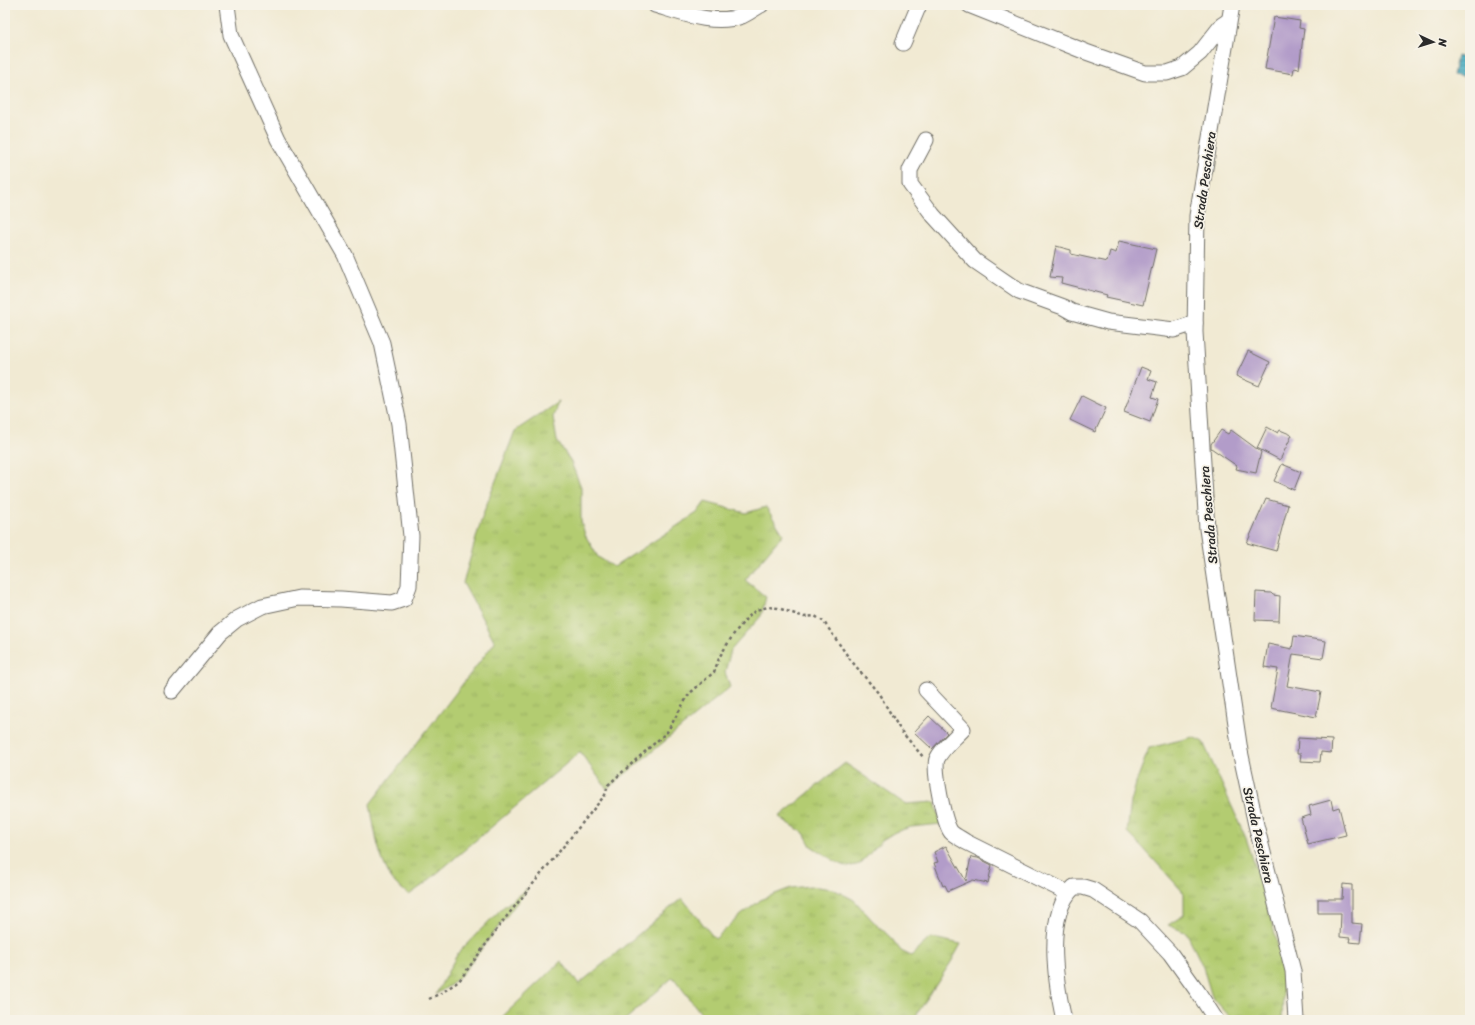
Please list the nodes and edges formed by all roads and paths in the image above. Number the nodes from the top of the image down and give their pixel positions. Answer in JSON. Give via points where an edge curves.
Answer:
{"nodes":[{"id":1,"x":227,"y":5,"type":"edge"},
{"id":2,"x":655,"y":5,"type":"edge"},
{"id":3,"x":734,"y":5,"type":"edge"},
{"id":4,"x":919,"y":5,"type":"edge"},
{"id":5,"x":969,"y":5,"type":"edge"},
{"id":6,"x":1232,"y":5,"type":"edge"},
{"id":7,"x":756,"y":8,"type":"edge"},
{"id":8,"x":1228,"y":21,"type":"junction"},
{"id":9,"x":903,"y":43,"type":"dead end"},
{"id":10,"x":926,"y":140,"type":"dead end"},
{"id":11,"x":1195,"y":323,"type":"junction"},
{"id":12,"x":1120,"y":334,"type":"dead end"},
{"id":13,"x":1196,"y":340,"type":"junction"},
{"id":14,"x":926,"y":690,"type":"dead end"},
{"id":15,"x":172,"y":691,"type":"dead end"},
{"id":16,"x":938,"y":773,"type":"junction"},
{"id":17,"x":1068,"y":893,"type":"junction"},
{"id":18,"x":429,"y":999,"type":"dead end"},
{"id":19,"x":1064,"y":1020,"type":"edge"},
{"id":20,"x":1216,"y":1020,"type":"edge"},
{"id":21,"x":1296,"y":1020,"type":"edge"}],
"edges":[{"from":1,"to":15,"type":"street","via":[[230,34],[278,139],[345,255],[382,343],[399,424],[411,536],[409,586],[404,598],[392,603],[299,598],[262,606],[237,619],[220,633]]},
{"from":2,"to":7,"type":"street","via":[[720,20],[742,16]]},
{"from":3,"to":7,"type":"street"},
{"from":4,"to":9,"type":"street"},
{"from":5,"to":8,"type":"street","via":[[1145,73],[1167,73],[1182,68],[1200,53]]},
{"from":6,"to":8,"type":"street","name":"Strada Peschiera"},
{"from":8,"to":11,"type":"street","name":"Strada Peschiera","via":[[1197,216]]},
{"from":10,"to":11,"type":"street","via":[[910,170],[910,184],[933,216],[975,261],[1019,291],[1072,312],[1108,322],[1174,330]]},
{"from":11,"to":13,"type":"street","name":"Strada Peschiera"},
{"from":12,"to":13,"type":"street"},
{"from":13,"to":21,"type":"street","name":"Strada Peschiera","via":[[1207,530],[1240,750],[1293,971]]},
{"from":14,"to":16,"type":"street","via":[[964,729],[936,761]]},
{"from":16,"to":17,"type":"street","via":[[944,819],[951,832]]},
{"from":16,"to":18,"type":"path","via":[[901,731],[879,694],[824,622],[815,616],[804,617],[768,606],[756,610],[733,635],[714,672],[689,694],[667,732],[608,785],[605,795],[503,921],[459,981]]},
{"from":17,"to":19,"type":"street","via":[[1061,907],[1054,957]]},
{"from":17,"to":20,"type":"street","via":[[1074,887],[1093,890],[1140,921],[1170,953]]}]}
